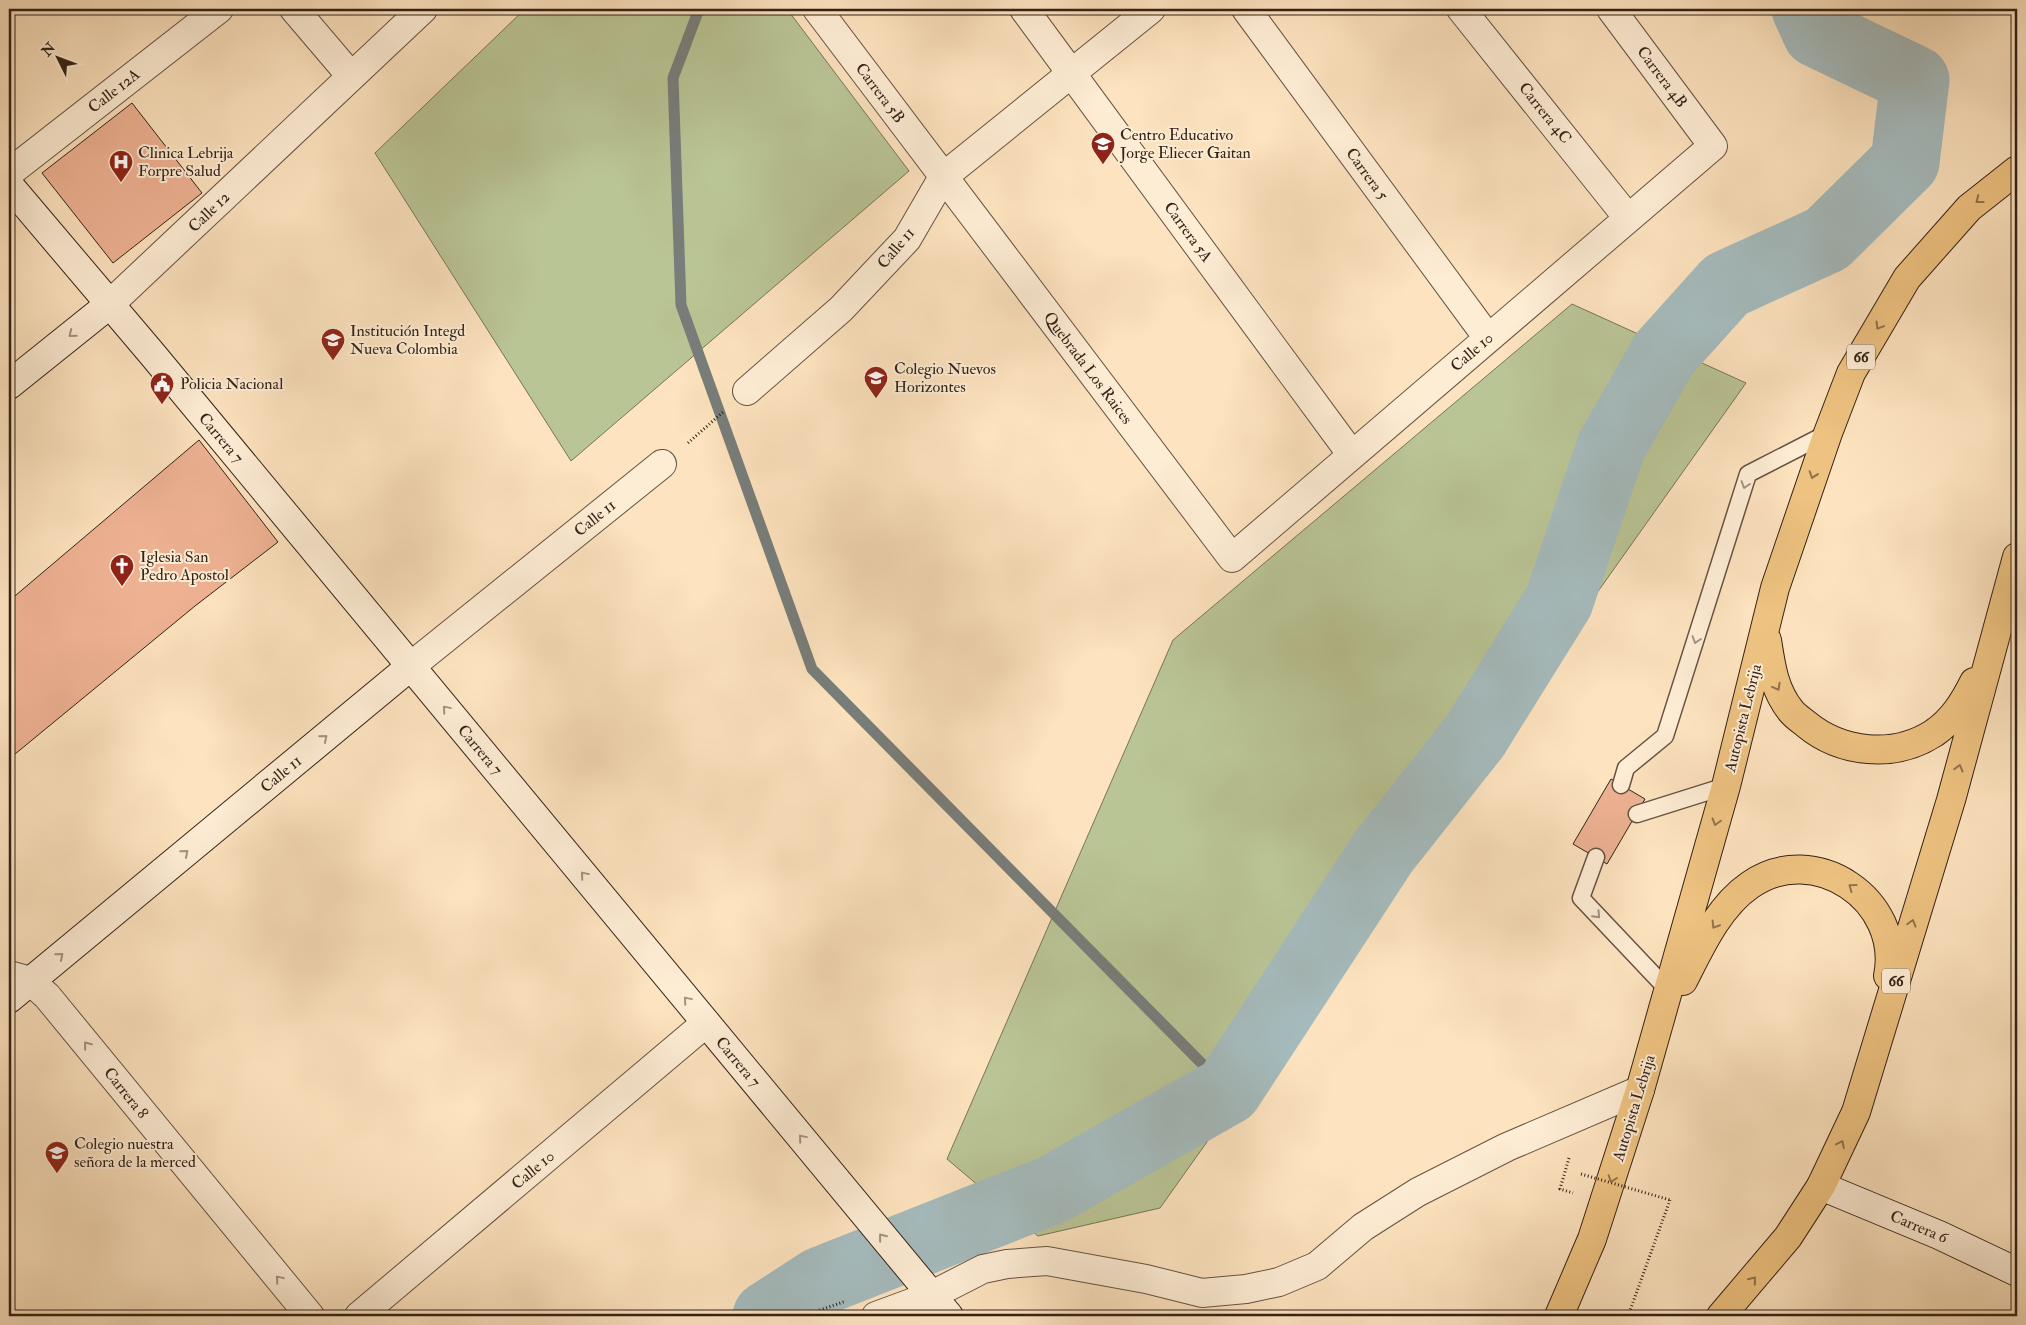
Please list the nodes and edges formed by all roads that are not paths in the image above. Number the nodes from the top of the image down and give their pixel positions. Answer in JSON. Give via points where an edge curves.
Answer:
{"nodes":[{"id":1,"x":220,"y":9,"type":"edge"},
{"id":2,"x":294,"y":9,"type":"edge"},
{"id":3,"x":423,"y":9,"type":"edge"},
{"id":4,"x":817,"y":9,"type":"edge"},
{"id":5,"x":1024,"y":9,"type":"edge"},
{"id":6,"x":1151,"y":9,"type":"edge"},
{"id":7,"x":1246,"y":9,"type":"edge"},
{"id":8,"x":1461,"y":9,"type":"edge"},
{"id":9,"x":1610,"y":9,"type":"edge"},
{"id":10,"x":1070,"y":72,"type":"junction"},
{"id":11,"x":352,"y":76,"type":"junction"},
{"id":12,"x":1713,"y":146,"type":"joint"},
{"id":13,"x":2017,"y":170,"type":"edge"},
{"id":14,"x":9,"y":172,"type":"edge"},
{"id":15,"x":943,"y":177,"type":"junction"},
{"id":16,"x":9,"y":185,"type":"edge"},
{"id":17,"x":1628,"y":218,"type":"junction"},
{"id":18,"x":110,"y":304,"type":"junction"},
{"id":19,"x":1488,"y":338,"type":"junction"},
{"id":20,"x":9,"y":385,"type":"edge"},
{"id":21,"x":747,"y":391,"type":"road end"},
{"id":22,"x":1828,"y":433,"type":"junction"},
{"id":23,"x":1352,"y":455,"type":"junction"},
{"id":24,"x":662,"y":464,"type":"road end"},
{"id":25,"x":2017,"y":557,"type":"edge"},
{"id":26,"x":1232,"y":558,"type":"joint"},
{"id":27,"x":1775,"y":588,"type":"junction"},
{"id":28,"x":2001,"y":614,"type":"junction"},
{"id":29,"x":411,"y":666,"type":"junction"},
{"id":30,"x":1621,"y":785,"type":"dead end"},
{"id":31,"x":1726,"y":786,"type":"junction"},
{"id":32,"x":1637,"y":814,"type":"dead end"},
{"id":33,"x":1596,"y":857,"type":"dead end"},
{"id":34,"x":19,"y":978,"type":"edge"},
{"id":35,"x":1668,"y":990,"type":"junction"},
{"id":36,"x":9,"y":999,"type":"edge"},
{"id":37,"x":706,"y":1023,"type":"junction"},
{"id":38,"x":1661,"y":1023,"type":"junction"},
{"id":39,"x":1883,"y":1027,"type":"junction"},
{"id":40,"x":1640,"y":1090,"type":"junction"},
{"id":41,"x":1821,"y":1186,"type":"junction"},
{"id":42,"x":2017,"y":1272,"type":"edge"},
{"id":43,"x":930,"y":1296,"type":"junction"},
{"id":44,"x":310,"y":1316,"type":"edge"},
{"id":45,"x":359,"y":1316,"type":"edge"},
{"id":46,"x":876,"y":1316,"type":"edge"},
{"id":47,"x":948,"y":1316,"type":"edge"},
{"id":48,"x":1558,"y":1316,"type":"edge"},
{"id":49,"x":1721,"y":1316,"type":"edge"}],
"edges":[{"from":1,"to":14,"type":"street","name":"Calle 12A"},
{"from":2,"to":11,"type":"street"},
{"from":3,"to":11,"type":"street","name":"Calle 12"},
{"from":4,"to":15,"type":"street","name":"Carrera 5B"},
{"from":5,"to":10,"type":"street","name":"Carrera 5A"},
{"from":6,"to":10,"type":"street","name":"Calle 11"},
{"from":7,"to":19,"type":"street","name":"Carrera 5"},
{"from":8,"to":17,"type":"street","name":"Carrera 4C"},
{"from":9,"to":12,"type":"street","name":"Carrera 4B"},
{"from":10,"to":15,"type":"street","name":"Calle 11"},
{"from":10,"to":23,"type":"street","name":"Carrera 5A"},
{"from":11,"to":18,"type":"street","name":"Calle 12"},
{"from":12,"to":17,"type":"street","name":"Calle 10"},
{"from":13,"to":22,"type":"highway","name":"Autopista Lebrija","number":"66","one_way":true,"via":[[1969,208],[1907,278],[1851,373]]},
{"from":15,"to":21,"type":"street","name":"Calle 11","via":[[907,239],[840,309]]},
{"from":15,"to":26,"type":"street","name":"Quebrada Los Raices"},
{"from":16,"to":18,"type":"street","name":"Carrera 7"},
{"from":17,"to":19,"type":"street","name":"Calle 10"},
{"from":18,"to":20,"type":"street","name":"Calle 12","one_way":true},
{"from":18,"to":29,"type":"street","name":"Carrera 7"},
{"from":19,"to":23,"type":"street","name":"Calle 10"},
{"from":22,"to":27,"type":"highway","name":"Autopista Lebrija","number":"66","one_way":true},
{"from":22,"to":30,"type":"lane","one_way":true,"via":[[1748,474],[1665,736],[1626,768]]},
{"from":23,"to":26,"type":"street","name":"Calle 10"},
{"from":24,"to":29,"type":"street","name":"Calle 11"},
{"from":25,"to":28,"type":"highway","number":"66"},
{"from":27,"to":28,"type":"highway","one_way":true,"via":[[1767,639],[1773,678],[1792,712],[1822,737],[1859,749],[1898,748],[1934,733],[1963,706]]},
{"from":27,"to":31,"type":"highway","name":"Autopista Lebrija","number":"66"},
{"from":39,"to":28,"type":"highway","number":"66","one_way":true,"via":[[1951,800]]},
{"from":34,"to":29,"type":"street","name":"Calle 11","one_way":true},
{"from":37,"to":29,"type":"street","name":"Carrera 7","one_way":true},
{"from":31,"to":32,"type":"lane"},
{"from":31,"to":35,"type":"highway","name":"Autopista Lebrija","number":"66","one_way":true},
{"from":33,"to":35,"type":"lane","one_way":true,"via":[[1581,898]]},
{"from":34,"to":36,"type":"street","name":"Calle 11"},
{"from":44,"to":34,"type":"street","name":"Carrera 8","one_way":true,"via":[[47,996]]},
{"from":35,"to":38,"type":"highway","name":"Autopista Lebrija","number":"66"},
{"from":43,"to":37,"type":"street","name":"Carrera 7","one_way":true},
{"from":37,"to":45,"type":"street","name":"Calle 10"},
{"from":39,"to":38,"type":"highway","one_way":true,"via":[[1890,966],[1888,941],[1880,918],[1866,897],[1846,882],[1823,872],[1798,869],[1774,873],[1751,884],[1732,900],[1695,958]]},
{"from":38,"to":40,"type":"highway","name":"Autopista Lebrija","number":"66"},
{"from":41,"to":39,"type":"highway","number":"66","one_way":true,"via":[[1856,1112]]},
{"from":40,"to":43,"type":"street","via":[[1507,1147],[1418,1192],[1363,1227],[1317,1266],[1278,1282],[1202,1293],[1047,1261],[982,1269]]},
{"from":40,"to":48,"type":"highway","name":"Autopista Lebrija","number":"66","one_way":true,"via":[[1592,1239]]},
{"from":41,"to":42,"type":"street","name":"Carrera 6","via":[[1939,1235]]},
{"from":49,"to":41,"type":"highway","number":"66","one_way":true,"via":[[1788,1237]]},
{"from":43,"to":46,"type":"street"},
{"from":43,"to":47,"type":"street","name":"Carrera 7"}]}
